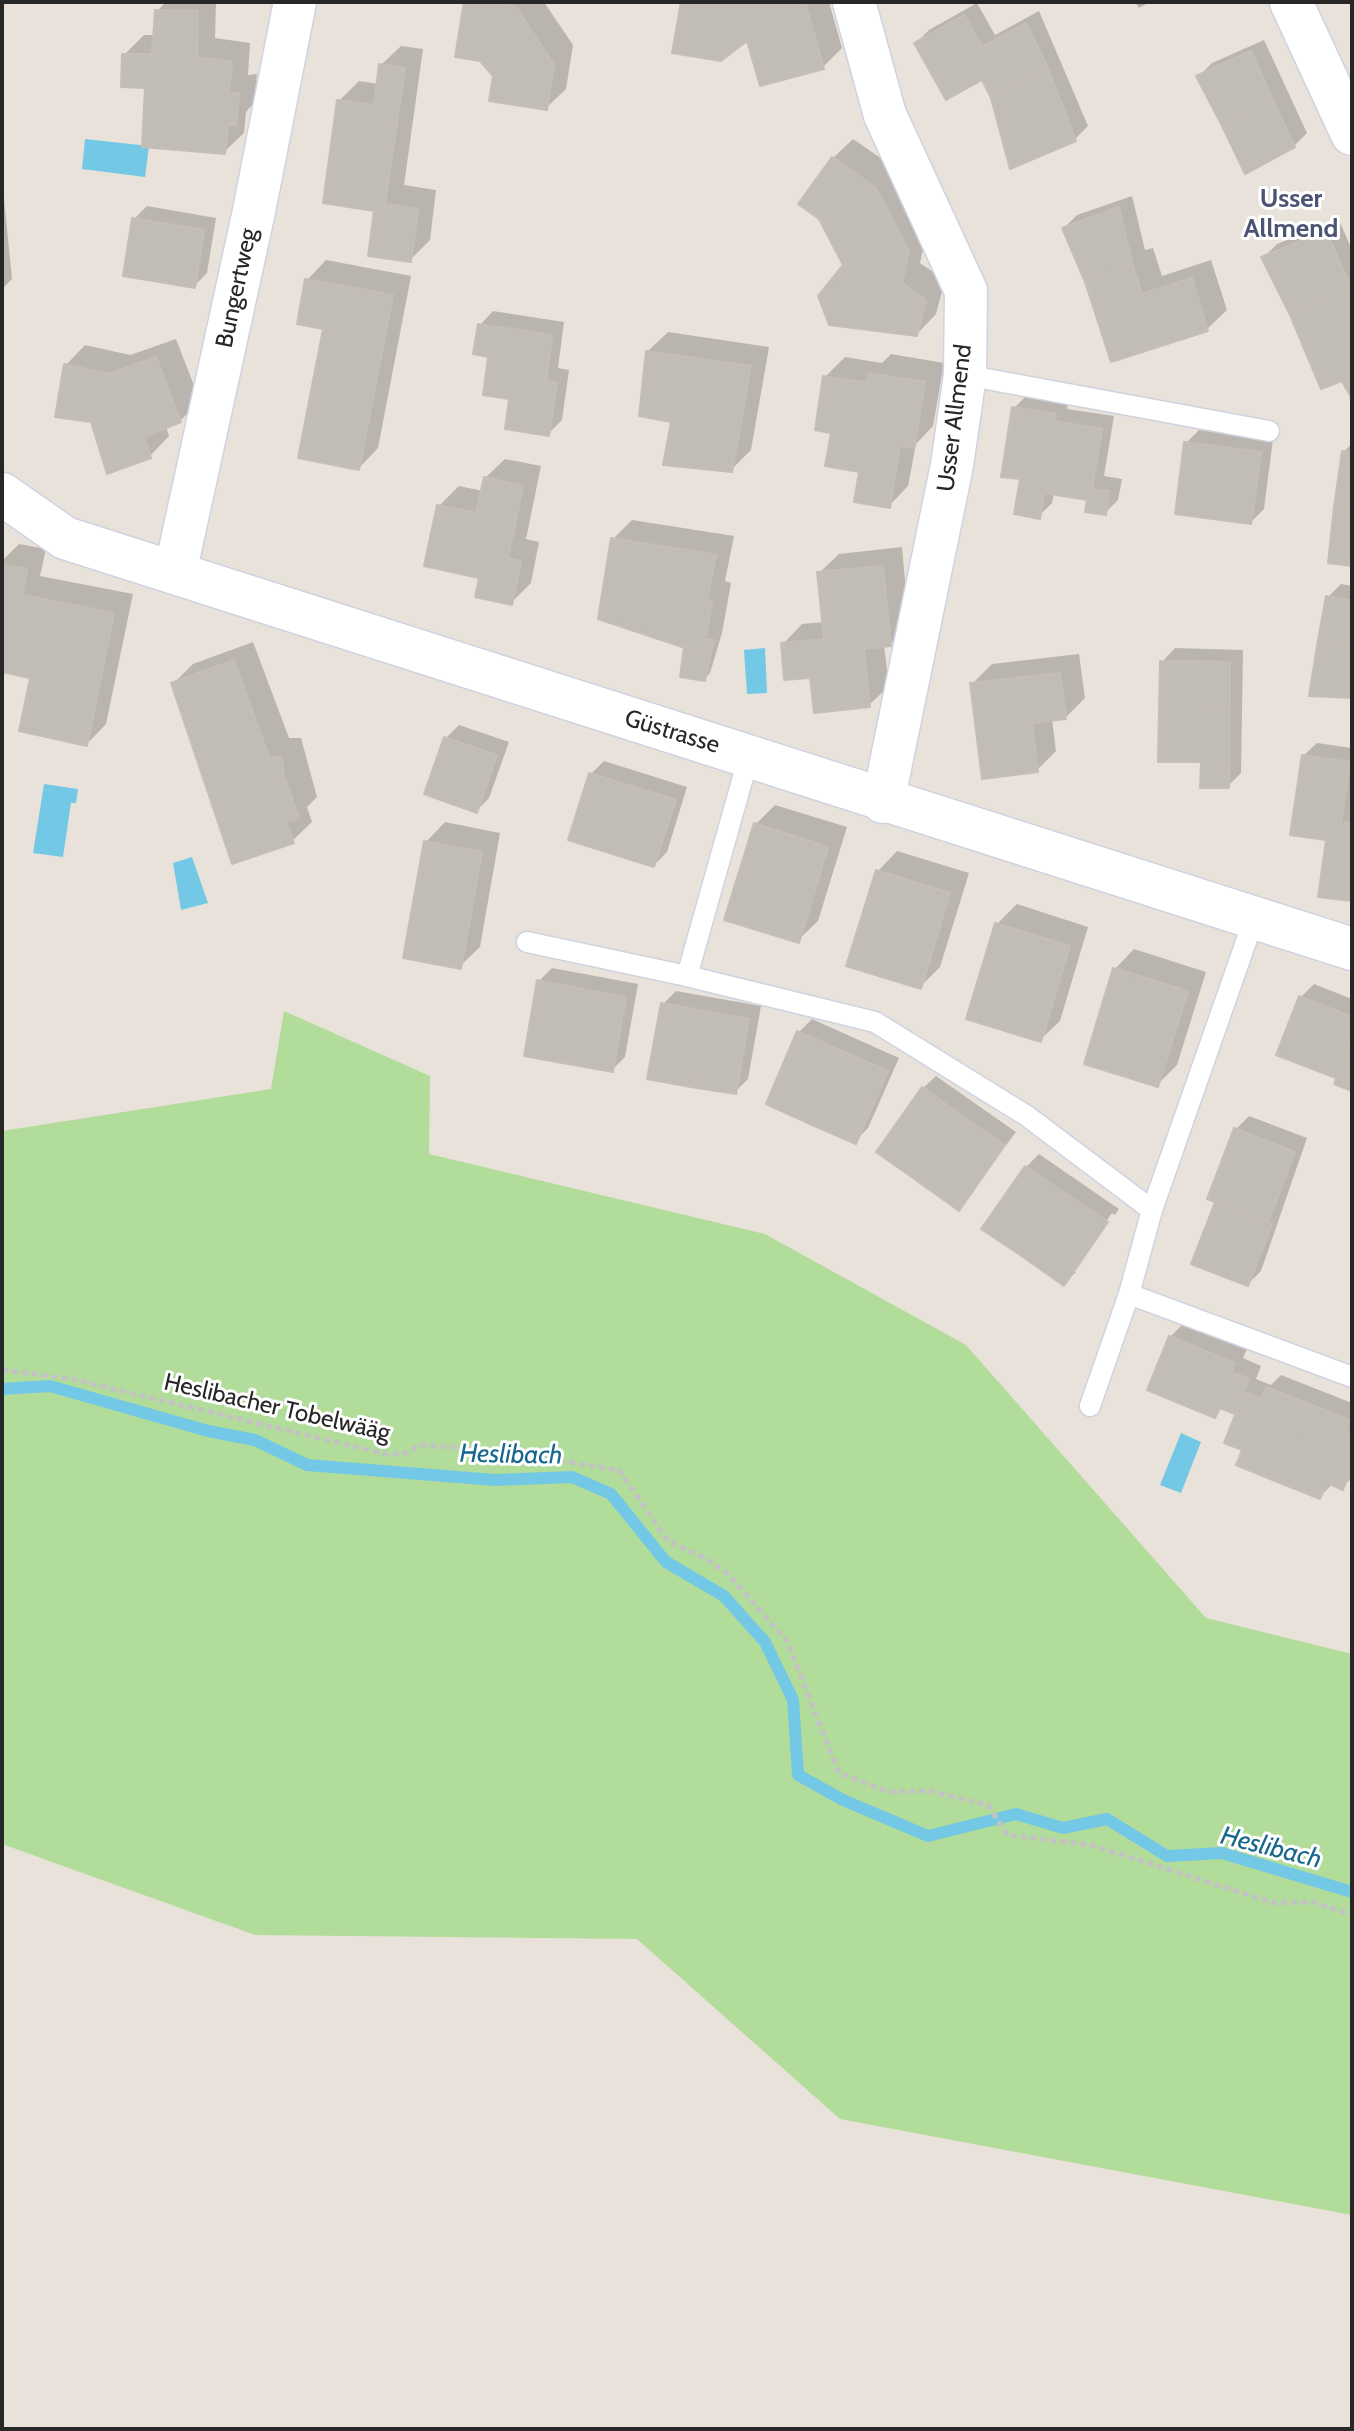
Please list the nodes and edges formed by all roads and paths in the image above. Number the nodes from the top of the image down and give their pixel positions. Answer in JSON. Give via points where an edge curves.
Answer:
{"nodes":[{"id":1,"x":295,"y":2,"type":"edge"},
{"id":2,"x":854,"y":2,"type":"edge"},
{"id":3,"x":1291,"y":2,"type":"edge"},
{"id":4,"x":1352,"y":134,"type":"edge"},
{"id":5,"x":965,"y":375,"type":"junction"},
{"id":6,"x":1269,"y":431,"type":"dead end"},
{"id":7,"x":2,"y":494,"type":"edge"},
{"id":8,"x":175,"y":573,"type":"junction"},
{"id":9,"x":749,"y":756,"type":"junction"},
{"id":10,"x":883,"y":802,"type":"junction"},
{"id":11,"x":1254,"y":919,"type":"junction"},
{"id":12,"x":527,"y":942,"type":"dead end"},
{"id":13,"x":1352,"y":949,"type":"edge"},
{"id":14,"x":687,"y":976,"type":"junction"},
{"id":15,"x":1152,"y":1210,"type":"junction"},
{"id":16,"x":1129,"y":1294,"type":"junction"},
{"id":17,"x":2,"y":1370,"type":"edge"},
{"id":18,"x":1352,"y":1377,"type":"edge"},
{"id":19,"x":1090,"y":1406,"type":"dead end"},
{"id":20,"x":1352,"y":1915,"type":"edge"}],
"edges":[{"from":1,"to":8,"type":"street","name":"Bungertweg"},
{"from":2,"to":5,"type":"street","name":"Usser Allmend","via":[[885,115],[966,291]]},
{"from":3,"to":4,"type":"street"},
{"from":5,"to":6,"type":"lane"},
{"from":5,"to":10,"type":"street","name":"Usser Allmend","via":[[952,465]]},
{"from":7,"to":8,"type":"street","name":"Güstrasse","via":[[65,538]]},
{"from":8,"to":9,"type":"street","name":"Güstrasse"},
{"from":9,"to":10,"type":"street","name":"Güstrasse"},
{"from":9,"to":14,"type":"lane"},
{"from":10,"to":11,"type":"street","name":"Güstrasse"},
{"from":11,"to":13,"type":"street","name":"Güstrasse"},
{"from":11,"to":15,"type":"lane"},
{"from":12,"to":14,"type":"lane"},
{"from":14,"to":15,"type":"lane","via":[[875,1022],[1027,1116]]},
{"from":15,"to":16,"type":"lane"},
{"from":16,"to":18,"type":"lane"},
{"from":16,"to":19,"type":"lane"},
{"from":17,"to":20,"type":"path","name":"Heslibacher Tobelwääg","via":[[72,1379],[386,1454],[403,1454],[421,1445],[619,1470],[668,1541],[729,1575],[787,1641],[839,1773],[888,1792],[930,1791],[988,1805],[1007,1835],[1091,1845],[1274,1903],[1313,1902]]}]}
